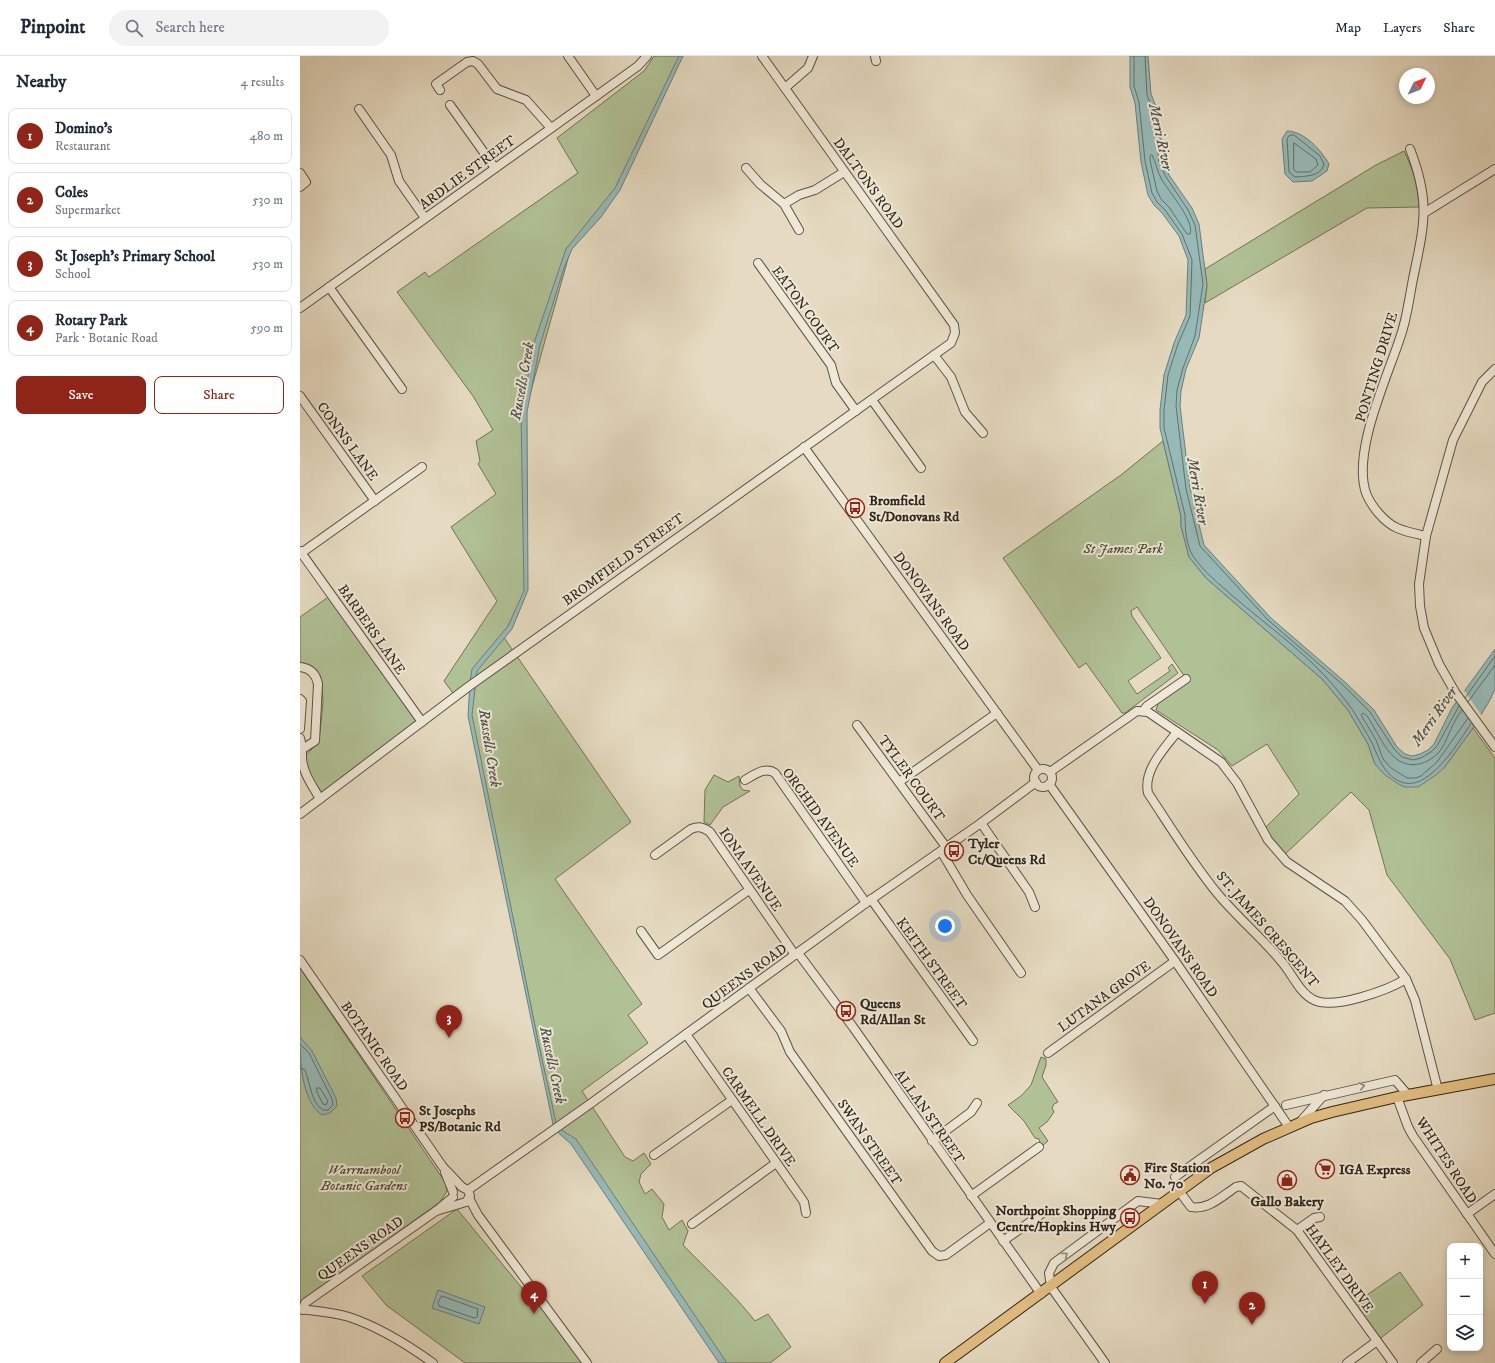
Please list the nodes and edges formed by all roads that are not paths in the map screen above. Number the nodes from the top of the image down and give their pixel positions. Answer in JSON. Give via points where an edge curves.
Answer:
{"nodes":[{"id":1,"x":568,"y":56,"type":"edge"},
{"id":2,"x":647,"y":56,"type":"edge"},
{"id":3,"x":762,"y":56,"type":"edge"},
{"id":4,"x":813,"y":56,"type":"edge"},
{"id":5,"x":436,"y":84,"type":"dead end"},
{"id":6,"x":785,"y":88,"type":"junction"},
{"id":7,"x":596,"y":96,"type":"junction"},
{"id":8,"x":450,"y":105,"type":"dead end"},
{"id":9,"x":359,"y":109,"type":"dead end"},
{"id":10,"x":552,"y":128,"type":"junction"},
{"id":11,"x":1410,"y":149,"type":"dead end"},
{"id":12,"x":495,"y":168,"type":"junction"},
{"id":13,"x":746,"y":168,"type":"dead end"},
{"id":14,"x":1495,"y":169,"type":"edge"},
{"id":15,"x":844,"y":172,"type":"junction"},
{"id":16,"x":300,"y":174,"type":"edge"},
{"id":17,"x":300,"y":187,"type":"edge"},
{"id":18,"x":784,"y":204,"type":"junction"},
{"id":19,"x":1424,"y":212,"type":"junction"},
{"id":20,"x":425,"y":218,"type":"junction"},
{"id":21,"x":799,"y":230,"type":"dead end"},
{"id":22,"x":758,"y":263,"type":"dead end"},
{"id":23,"x":330,"y":287,"type":"junction"},
{"id":24,"x":300,"y":308,"type":"edge"},
{"id":25,"x":954,"y":325,"type":"joint"},
{"id":26,"x":934,"y":355,"type":"junction"},
{"id":27,"x":1495,"y":370,"type":"edge"},
{"id":28,"x":402,"y":389,"type":"dead end"},
{"id":29,"x":300,"y":396,"type":"edge"},
{"id":30,"x":872,"y":400,"type":"junction"},
{"id":31,"x":856,"y":411,"type":"junction"},
{"id":32,"x":983,"y":433,"type":"dead end"},
{"id":33,"x":804,"y":447,"type":"junction"},
{"id":34,"x":422,"y":467,"type":"dead end"},
{"id":35,"x":921,"y":468,"type":"dead end"},
{"id":36,"x":375,"y":501,"type":"junction"},
{"id":37,"x":1426,"y":536,"type":"junction"},
{"id":38,"x":301,"y":553,"type":"edge"},
{"id":39,"x":300,"y":667,"type":"edge"},
{"id":40,"x":1186,"y":679,"type":"dead end"},
{"id":41,"x":301,"y":700,"type":"edge"},
{"id":42,"x":317,"y":700,"type":"junction"},
{"id":43,"x":1140,"y":711,"type":"junction"},
{"id":44,"x":996,"y":713,"type":"junction"},
{"id":45,"x":422,"y":722,"type":"junction"},
{"id":46,"x":857,"y":725,"type":"dead end"},
{"id":47,"x":300,"y":729,"type":"edge"},
{"id":48,"x":1177,"y":732,"type":"junction"},
{"id":49,"x":300,"y":738,"type":"edge"},
{"id":50,"x":1495,"y":746,"type":"edge"},
{"id":51,"x":304,"y":748,"type":"junction"},
{"id":52,"x":1038,"y":770,"type":"junction"},
{"id":53,"x":1050,"y":772,"type":"junction"},
{"id":54,"x":745,"y":780,"type":"dead end"},
{"id":55,"x":899,"y":782,"type":"junction"},
{"id":56,"x":1036,"y":782,"type":"junction"},
{"id":57,"x":1049,"y":784,"type":"junction"},
{"id":58,"x":320,"y":798,"type":"junction"},
{"id":59,"x":300,"y":814,"type":"edge"},
{"id":60,"x":981,"y":823,"type":"junction"},
{"id":61,"x":944,"y":849,"type":"junction"},
{"id":62,"x":655,"y":855,"type":"dead end"},
{"id":63,"x":749,"y":890,"type":"junction"},
{"id":64,"x":868,"y":901,"type":"junction"},
{"id":65,"x":1035,"y":907,"type":"dead end"},
{"id":66,"x":640,"y":931,"type":"dead end"},
{"id":67,"x":796,"y":954,"type":"junction"},
{"id":68,"x":300,"y":960,"type":"edge"},
{"id":69,"x":1176,"y":961,"type":"junction"},
{"id":70,"x":1021,"y":973,"type":"dead end"},
{"id":71,"x":1406,"y":979,"type":"junction"},
{"id":72,"x":749,"y":988,"type":"junction"},
{"id":73,"x":686,"y":1034,"type":"junction"},
{"id":74,"x":973,"y":1041,"type":"dead end"},
{"id":75,"x":1048,"y":1053,"type":"dead end"},
{"id":76,"x":1495,"y":1079,"type":"edge"},
{"id":77,"x":1438,"y":1090,"type":"junction"},
{"id":78,"x":1324,"y":1094,"type":"junction"},
{"id":79,"x":1408,"y":1095,"type":"junction"},
{"id":80,"x":1397,"y":1097,"type":"junction"},
{"id":81,"x":732,"y":1100,"type":"junction"},
{"id":82,"x":977,"y":1103,"type":"dead end"},
{"id":83,"x":1286,"y":1105,"type":"dead end"},
{"id":84,"x":1275,"y":1106,"type":"junction"},
{"id":85,"x":1301,"y":1122,"type":"junction"},
{"id":86,"x":1289,"y":1127,"type":"junction"},
{"id":87,"x":932,"y":1141,"type":"junction"},
{"id":88,"x":1040,"y":1148,"type":"dead end"},
{"id":89,"x":654,"y":1155,"type":"dead end"},
{"id":90,"x":776,"y":1163,"type":"junction"},
{"id":91,"x":1175,"y":1177,"type":"dead end"},
{"id":92,"x":1179,"y":1191,"type":"junction"},
{"id":93,"x":1495,"y":1194,"type":"edge"},
{"id":94,"x":461,"y":1196,"type":"junction"},
{"id":95,"x":971,"y":1196,"type":"junction"},
{"id":96,"x":1162,"y":1204,"type":"junction"},
{"id":97,"x":1044,"y":1212,"type":"dead end"},
{"id":98,"x":806,"y":1213,"type":"dead end"},
{"id":99,"x":1468,"y":1214,"type":"junction"},
{"id":100,"x":1320,"y":1216,"type":"dead end"},
{"id":101,"x":990,"y":1223,"type":"junction"},
{"id":102,"x":692,"y":1224,"type":"dead end"},
{"id":103,"x":1297,"y":1230,"type":"junction"},
{"id":104,"x":1003,"y":1241,"type":"junction"},
{"id":105,"x":1495,"y":1254,"type":"edge"},
{"id":106,"x":1051,"y":1287,"type":"junction"},
{"id":107,"x":1041,"y":1294,"type":"junction"},
{"id":108,"x":301,"y":1309,"type":"edge"},
{"id":109,"x":1377,"y":1341,"type":"junction"},
{"id":110,"x":1437,"y":1349,"type":"dead end"},
{"id":111,"x":433,"y":1363,"type":"edge"},
{"id":112,"x":587,"y":1363,"type":"edge"},
{"id":113,"x":945,"y":1363,"type":"edge"},
{"id":114,"x":1105,"y":1363,"type":"edge"},
{"id":115,"x":1347,"y":1363,"type":"edge"},
{"id":116,"x":1393,"y":1363,"type":"edge"},
{"id":117,"x":1421,"y":1363,"type":"edge"}],
"edges":[{"from":1,"to":7,"type":"street"},
{"from":2,"to":7,"type":"street","name":"ARDLIE STREET","via":[[638,66]]},
{"from":3,"to":6,"type":"street","name":"DALTONS ROAD"},
{"from":4,"to":6,"type":"street","via":[[808,68]]},
{"from":5,"to":10,"type":"street","via":[[467,62],[473,61],[497,90],[526,100]]},
{"from":6,"to":15,"type":"street","name":"DALTONS ROAD"},
{"from":7,"to":10,"type":"street","name":"ARDLIE STREET"},
{"from":8,"to":12,"type":"street"},
{"from":9,"to":20,"type":"street","via":[[391,155],[399,181]]},
{"from":10,"to":12,"type":"street","name":"ARDLIE STREET"},
{"from":11,"to":19,"type":"street","name":"PONTING DRIVE","via":[[1421,183]]},
{"from":12,"to":20,"type":"street","name":"ARDLIE STREET"},
{"from":13,"to":18,"type":"street"},
{"from":14,"to":19,"type":"street"},
{"from":15,"to":18,"type":"street","via":[[815,190],[799,195]]},
{"from":15,"to":25,"type":"street","name":"DALTONS ROAD"},
{"from":16,"to":17,"type":"street","via":[[306,182]]},
{"from":18,"to":21,"type":"street"},
{"from":19,"to":37,"type":"street","name":"PONTING DRIVE","via":[[1422,238],[1403,330],[1373,415],[1362,476],[1366,493],[1383,518],[1397,528]]},
{"from":20,"to":23,"type":"street","name":"ARDLIE STREET"},
{"from":22,"to":31,"type":"street","name":"EATON COURT","via":[[831,365],[836,383]]},
{"from":23,"to":24,"type":"street","name":"ARDLIE STREET"},
{"from":23,"to":28,"type":"street"},
{"from":25,"to":26,"type":"street","name":"BROMFIELD STREET","via":[[955,333],[951,343]]},
{"from":26,"to":30,"type":"street","name":"BROMFIELD STREET"},
{"from":26,"to":32,"type":"street","via":[[951,377],[964,412]]},
{"from":27,"to":37,"type":"street","via":[[1482,382],[1453,440]]},
{"from":29,"to":36,"type":"street","name":"CONNS LANE"},
{"from":30,"to":31,"type":"street","name":"BROMFIELD STREET"},
{"from":30,"to":35,"type":"street"},
{"from":31,"to":33,"type":"street","name":"BROMFIELD STREET"},
{"from":33,"to":44,"type":"street","name":"DONOVANS ROAD"},
{"from":33,"to":45,"type":"street","name":"BROMFIELD STREET"},
{"from":34,"to":36,"type":"street"},
{"from":36,"to":38,"type":"street"},
{"from":37,"to":50,"type":"street","via":[[1419,584],[1424,628],[1439,664],[1455,692]]},
{"from":38,"to":45,"type":"street","name":"BARBERS LANE"},
{"from":39,"to":42,"type":"street","via":[[310,670],[316,676]]},
{"from":40,"to":43,"type":"street"},
{"from":41,"to":42,"type":"street"},
{"from":41,"to":47,"type":"street"},
{"from":42,"to":51,"type":"street","via":[[314,741]]},
{"from":43,"to":48,"type":"street","via":[[1148,712]]},
{"from":43,"to":53,"type":"street"},
{"from":44,"to":52,"type":"street","name":"DONOVANS ROAD"},
{"from":44,"to":55,"type":"street"},
{"from":45,"to":58,"type":"street","name":"BROMFIELD STREET"},
{"from":46,"to":55,"type":"street","name":"TYLER COURT"},
{"from":48,"to":71,"type":"street","via":[[1221,762],[1237,783],[1268,840],[1287,862],[1345,901]]},
{"from":48,"to":71,"type":"street","name":"ST. JAMES CRESCENT","via":[[1149,772],[1146,783],[1148,793],[1211,885],[1266,942],[1304,994],[1324,1003],[1346,1000],[1367,996]]},
{"from":49,"to":51,"type":"street"},
{"from":51,"to":58,"type":"street","via":[[302,756],[307,777]]},
{"from":52,"to":53,"type":"street","via":[[1046,769]]},
{"from":52,"to":56,"type":"street"},
{"from":53,"to":57,"type":"street","via":[[1052,778]]},
{"from":54,"to":64,"type":"street","name":"ORCHID AVENUE","via":[[764,770],[775,772]]},
{"from":55,"to":61,"type":"street","name":"TYLER COURT"},
{"from":56,"to":57,"type":"street","via":[[1043,786]]},
{"from":56,"to":60,"type":"street","name":"QUEENS ROAD"},
{"from":57,"to":69,"type":"street","name":"DONOVANS ROAD"},
{"from":58,"to":59,"type":"street","name":"BROMFIELD STREET"},
{"from":60,"to":61,"type":"street","name":"QUEENS ROAD"},
{"from":60,"to":65,"type":"street","via":[[1028,892]]},
{"from":61,"to":64,"type":"street","name":"QUEENS ROAD"},
{"from":61,"to":70,"type":"street","name":"TYLER COURT","via":[[967,895]]},
{"from":62,"to":63,"type":"street","name":"IONA AVENUE","via":[[691,829],[704,828],[710,832]]},
{"from":63,"to":66,"type":"street","via":[[658,955]]},
{"from":63,"to":67,"type":"street","name":"IONA AVENUE"},
{"from":64,"to":67,"type":"street","name":"QUEENS ROAD"},
{"from":64,"to":74,"type":"street","name":"KEITH STREET"},
{"from":67,"to":72,"type":"street","name":"QUEENS ROAD"},
{"from":67,"to":87,"type":"street","name":"ALLAN STREET","via":[[853,1027]]},
{"from":68,"to":94,"type":"street","name":"BOTANIC ROAD"},
{"from":69,"to":75,"type":"street","name":"LUTANA GROVE"},
{"from":69,"to":84,"type":"street","name":"DONOVANS ROAD"},
{"from":71,"to":77,"type":"street","via":[[1415,1000]]},
{"from":72,"to":73,"type":"street","name":"QUEENS ROAD"},
{"from":72,"to":101,"type":"street","name":"SWAN STREET","via":[[781,1031],[790,1052],[932,1252],[939,1256],[946,1255]]},
{"from":73,"to":81,"type":"street","name":"CARMELL DRIVE"},
{"from":73,"to":94,"type":"street","name":"QUEENS ROAD"},
{"from":76,"to":77,"type":"main road"},
{"from":77,"to":79,"type":"main road"},
{"from":78,"to":79,"type":"street","one_way":true,"via":[[1394,1080]]},
{"from":78,"to":83,"type":"street"},
{"from":78,"to":85,"type":"street"},
{"from":79,"to":80,"type":"main road"},
{"from":80,"to":85,"type":"main road"},
{"from":80,"to":99,"type":"street","name":"WHITES ROAD","via":[[1413,1136]]},
{"from":81,"to":89,"type":"street"},
{"from":81,"to":90,"type":"street","name":"CARMELL DRIVE"},
{"from":82,"to":87,"type":"street","via":[[971,1112]]},
{"from":84,"to":86,"type":"street","name":"DONOVANS ROAD"},
{"from":84,"to":91,"type":"street"},
{"from":85,"to":86,"type":"main road"},
{"from":86,"to":92,"type":"main road","via":[[1262,1138]]},
{"from":87,"to":95,"type":"street","name":"ALLAN STREET"},
{"from":88,"to":95,"type":"street"},
{"from":90,"to":98,"type":"street","name":"CARMELL DRIVE","via":[[804,1202]]},
{"from":90,"to":102,"type":"street"},
{"from":92,"to":96,"type":"main road"},
{"from":92,"to":103,"type":"street","name":"HAYLEY DRIVE","via":[[1191,1208],[1200,1209],[1241,1186]]},
{"from":93,"to":99,"type":"street"},
{"from":94,"to":108,"type":"street","name":"QUEENS ROAD","via":[[305,1303]]},
{"from":94,"to":112,"type":"street","name":"BOTANIC ROAD","via":[[478,1215]]},
{"from":95,"to":101,"type":"street","name":"ALLAN STREET"},
{"from":96,"to":106,"type":"main road"},
{"from":106,"to":96,"type":"street","one_way":true,"via":[[1049,1273],[1054,1263],[1138,1201]]},
{"from":97,"to":104,"type":"street"},
{"from":99,"to":105,"type":"street","name":"WHITES ROAD"},
{"from":100,"to":103,"type":"street"},
{"from":101,"to":104,"type":"street","name":"ALLAN STREET"},
{"from":103,"to":109,"type":"street","name":"HAYLEY DRIVE"},
{"from":104,"to":107,"type":"street","name":"ALLAN STREET"},
{"from":106,"to":107,"type":"main road"},
{"from":106,"to":114,"type":"street"},
{"from":107,"to":113,"type":"main road"},
{"from":108,"to":111,"type":"street","via":[[349,1317],[396,1338]]},
{"from":109,"to":115,"type":"street"},
{"from":109,"to":116,"type":"street","name":"HAYLEY DRIVE"},
{"from":110,"to":117,"type":"street"}]}
